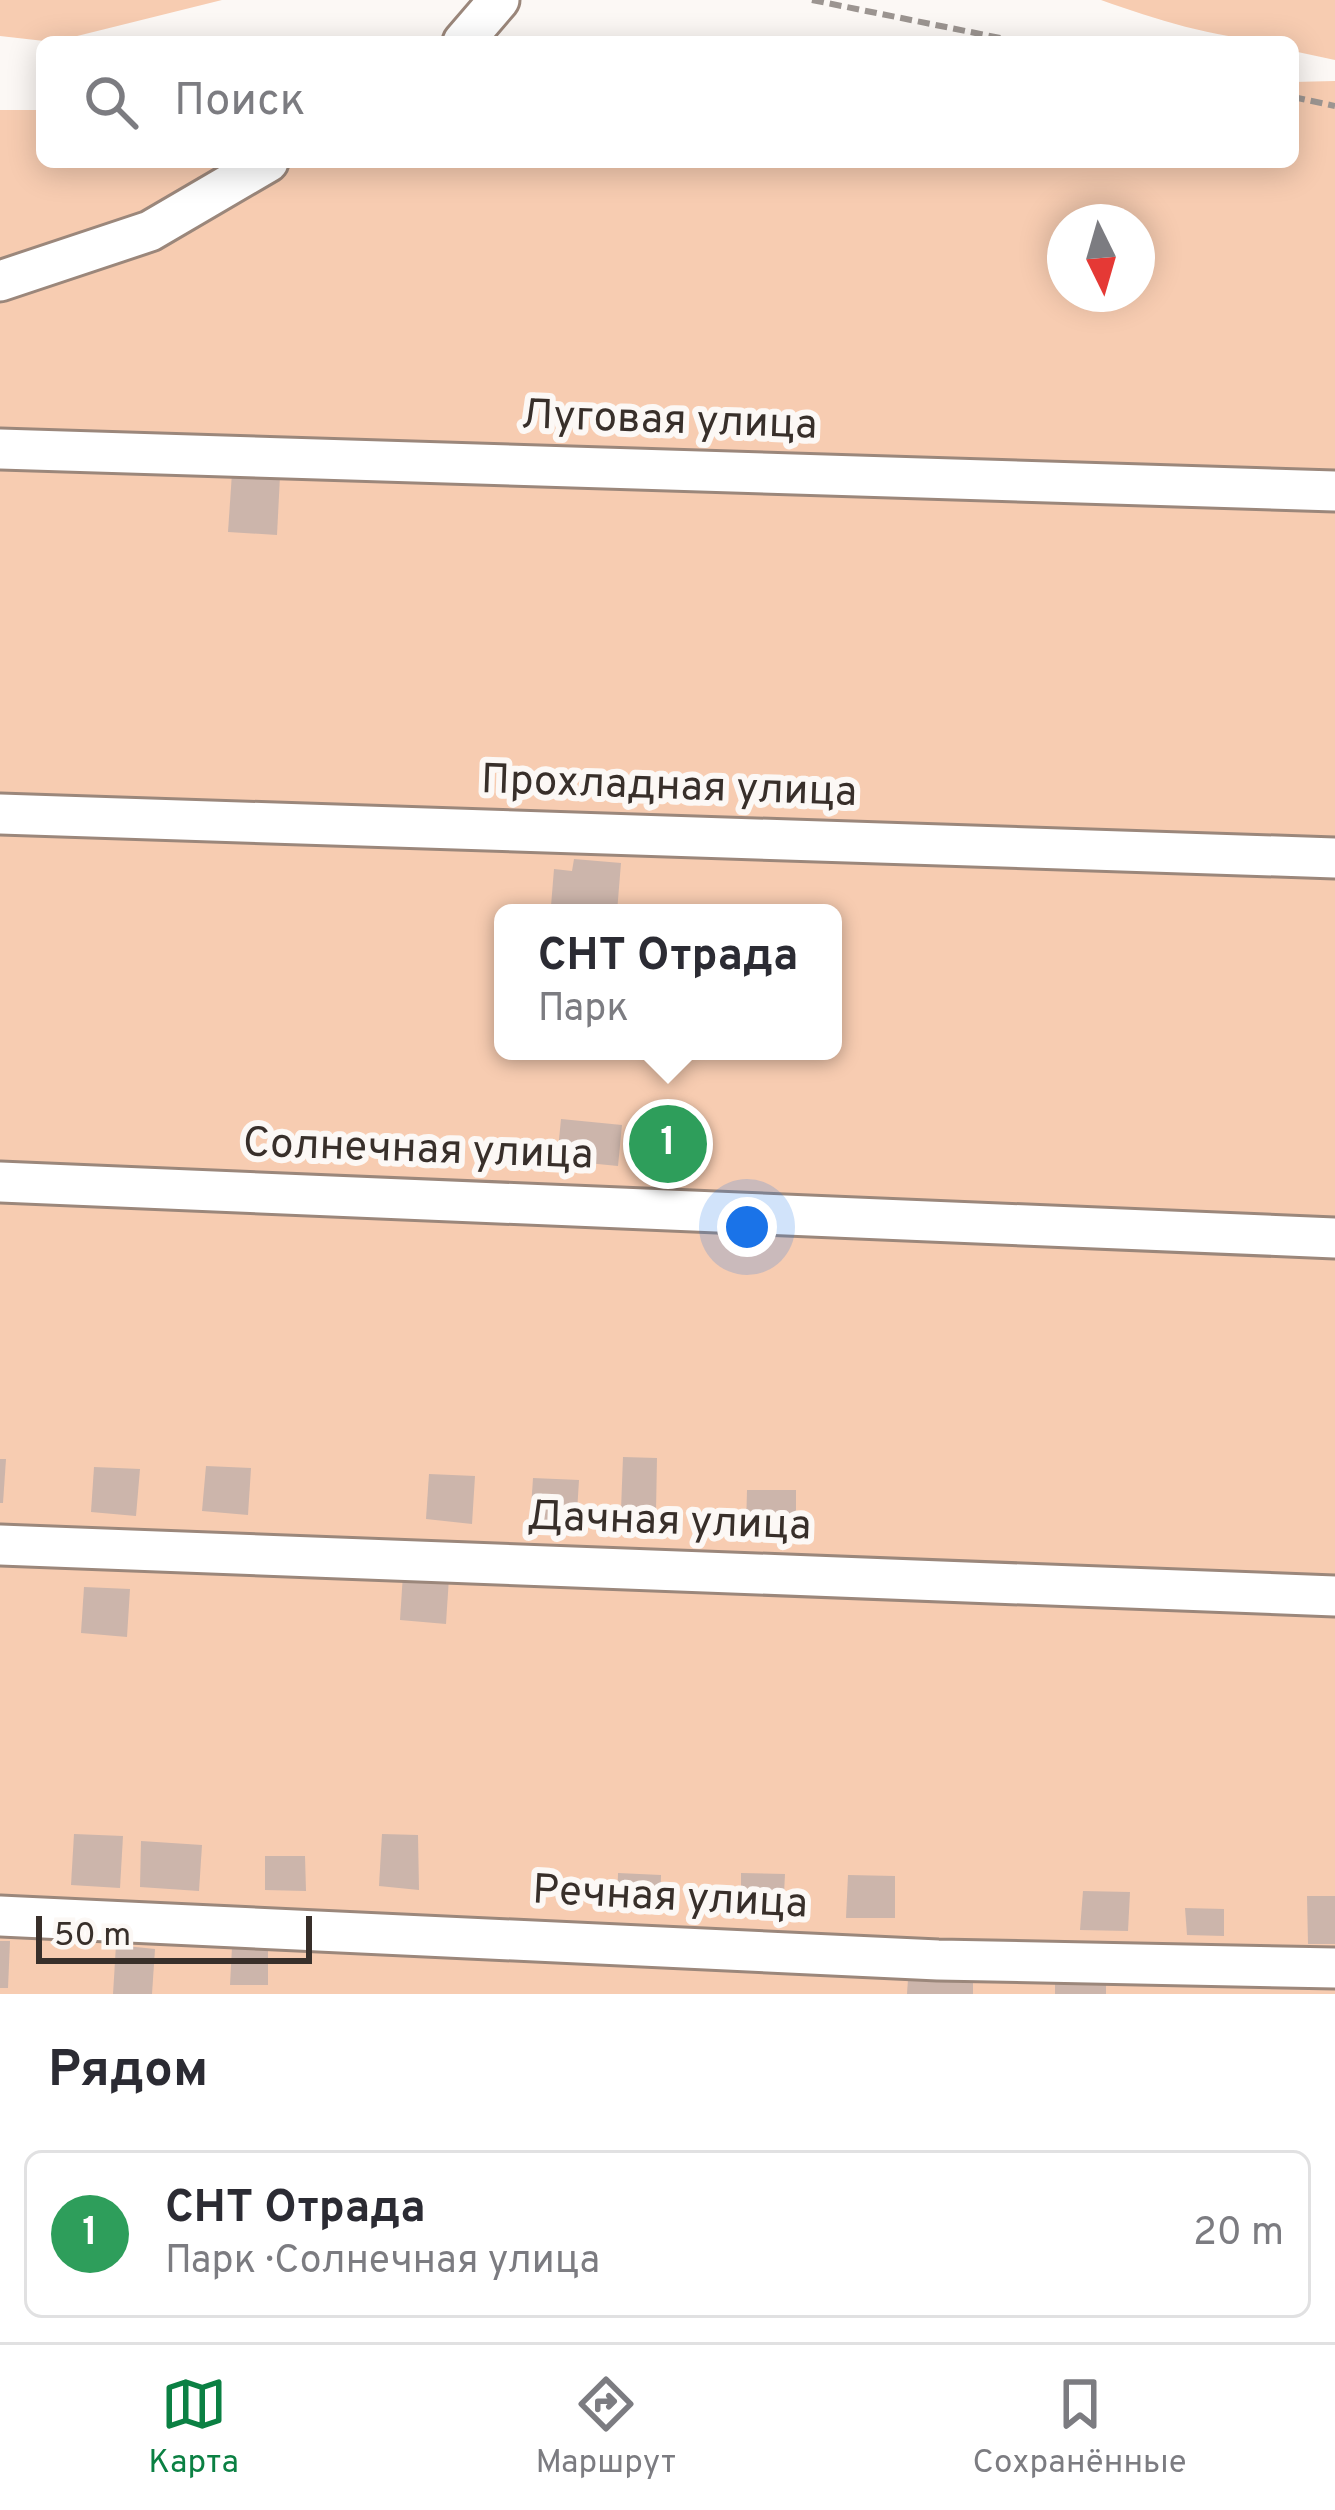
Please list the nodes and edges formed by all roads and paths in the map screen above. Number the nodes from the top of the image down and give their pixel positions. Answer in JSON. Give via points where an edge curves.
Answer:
{"nodes":[{"id":1,"x":499,"y":0,"type":"edge"},
{"id":2,"x":812,"y":0,"type":"edge"},
{"id":3,"x":468,"y":36,"type":"edge"},
{"id":4,"x":990,"y":36,"type":"edge"},
{"id":5,"x":1299,"y":98,"type":"edge"},
{"id":6,"x":1335,"y":106,"type":"edge"},
{"id":7,"x":258,"y":168,"type":"edge"},
{"id":8,"x":0,"y":281,"type":"edge"},
{"id":9,"x":0,"y":449,"type":"edge"},
{"id":10,"x":1335,"y":491,"type":"edge"},
{"id":11,"x":0,"y":814,"type":"edge"},
{"id":12,"x":1335,"y":858,"type":"edge"},
{"id":13,"x":0,"y":1182,"type":"edge"},
{"id":14,"x":1335,"y":1238,"type":"edge"},
{"id":15,"x":0,"y":1545,"type":"edge"},
{"id":16,"x":1335,"y":1596,"type":"edge"},
{"id":17,"x":0,"y":1916,"type":"edge"},
{"id":18,"x":1335,"y":1968,"type":"edge"}],
"edges":[{"from":1,"to":3,"type":"street"},
{"from":2,"to":4,"type":"path"},
{"from":5,"to":6,"type":"path"},
{"from":7,"to":8,"type":"street","via":[[150,231]]},
{"from":9,"to":10,"type":"street","name":"Луговая улица"},
{"from":11,"to":12,"type":"street","name":"Прохладная улица"},
{"from":13,"to":14,"type":"street","name":"Солнечная улица"},
{"from":15,"to":16,"type":"street","name":"Дачная улица"},
{"from":17,"to":18,"type":"street","name":"Речная улица","via":[[938,1960]]}]}
